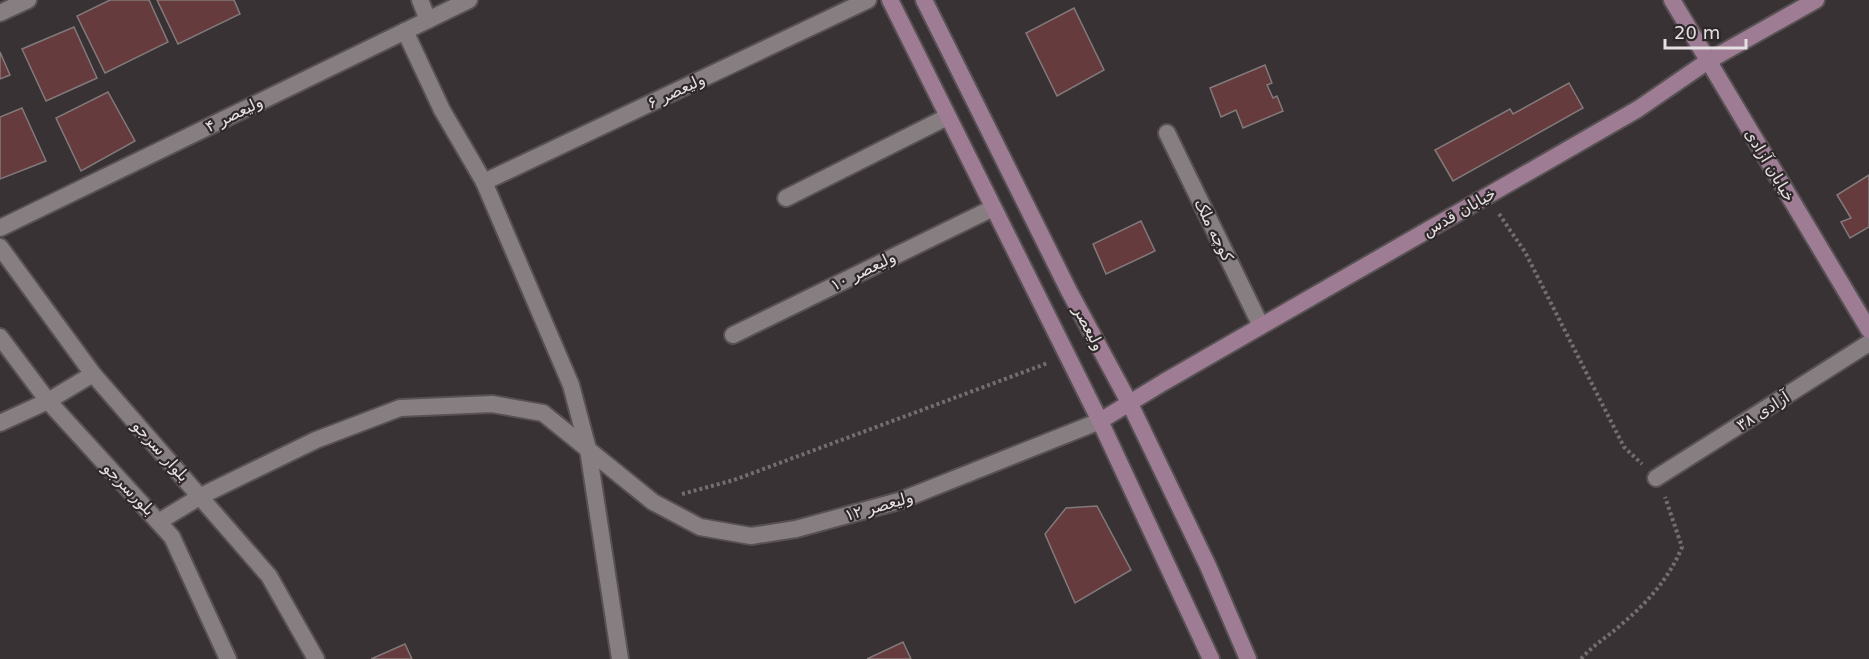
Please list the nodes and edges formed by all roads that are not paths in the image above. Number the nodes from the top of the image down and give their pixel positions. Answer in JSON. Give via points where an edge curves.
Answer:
{"nodes":[{"id":1,"x":28,"y":0,"type":"edge"},
{"id":2,"x":420,"y":0,"type":"edge"},
{"id":3,"x":469,"y":0,"type":"edge"},
{"id":4,"x":868,"y":0,"type":"edge"},
{"id":5,"x":890,"y":0,"type":"edge"},
{"id":6,"x":924,"y":0,"type":"edge"},
{"id":7,"x":1672,"y":0,"type":"edge"},
{"id":8,"x":1816,"y":0,"type":"edge"},
{"id":9,"x":0,"y":13,"type":"edge"},
{"id":10,"x":429,"y":20,"type":"junction"},
{"id":11,"x":405,"y":31,"type":"junction"},
{"id":12,"x":1708,"y":61,"type":"junction"},
{"id":13,"x":947,"y":117,"type":"junction"},
{"id":14,"x":1167,"y":133,"type":"dead end"},
{"id":15,"x":484,"y":182,"type":"junction"},
{"id":16,"x":786,"y":198,"type":"dead end"},
{"id":17,"x":993,"y":208,"type":"junction"},
{"id":18,"x":0,"y":228,"type":"edge"},
{"id":19,"x":0,"y":247,"type":"edge"},
{"id":20,"x":1261,"y":326,"type":"junction"},
{"id":21,"x":1869,"y":330,"type":"edge"},
{"id":22,"x":733,"y":335,"type":"dead end"},
{"id":23,"x":0,"y":337,"type":"edge"},
{"id":24,"x":1869,"y":343,"type":"edge"},
{"id":25,"x":93,"y":374,"type":"junction"},
{"id":26,"x":48,"y":402,"type":"junction"},
{"id":27,"x":1130,"y":404,"type":"junction"},
{"id":28,"x":1100,"y":422,"type":"junction"},
{"id":29,"x":0,"y":423,"type":"edge"},
{"id":30,"x":588,"y":449,"type":"junction"},
{"id":31,"x":1656,"y":478,"type":"road end"},
{"id":32,"x":201,"y":496,"type":"junction"},
{"id":33,"x":160,"y":521,"type":"junction"},
{"id":34,"x":228,"y":659,"type":"edge"},
{"id":35,"x":316,"y":659,"type":"edge"},
{"id":36,"x":620,"y":659,"type":"edge"},
{"id":37,"x":1210,"y":659,"type":"edge"},
{"id":38,"x":1248,"y":659,"type":"edge"}],
"edges":[{"from":1,"to":9,"type":"street"},
{"from":2,"to":10,"type":"street"},
{"from":3,"to":10,"type":"street","name":"ولیعصر ۴"},
{"from":4,"to":15,"type":"street","name":"ولیعصر ۶"},
{"from":5,"to":13,"type":"main road","name":"ولیعصر"},
{"from":6,"to":27,"type":"main road","name":"ولیعصر","via":[[1069,291]]},
{"from":7,"to":12,"type":"main road","name":"خیابان آزادی"},
{"from":8,"to":12,"type":"main road","name":"خیابان قدس"},
{"from":10,"to":11,"type":"street","name":"ولیعصر ۴"},
{"from":11,"to":15,"type":"street","via":[[442,110]]},
{"from":11,"to":18,"type":"street","name":"ولیعصر ۴"},
{"from":12,"to":20,"type":"main road","name":"خیابان قدس","via":[[1638,108]]},
{"from":12,"to":21,"type":"main road","name":"خیابان آزادی"},
{"from":13,"to":16,"type":"street"},
{"from":13,"to":17,"type":"main road","name":"ولیعصر"},
{"from":14,"to":20,"type":"street","name":"کوچه ملک"},
{"from":15,"to":30,"type":"street","via":[[571,385]]},
{"from":17,"to":22,"type":"street","name":"ولیعصر ۱۰"},
{"from":17,"to":28,"type":"main road","name":"ولیعصر"},
{"from":19,"to":25,"type":"street","name":"بلوار سرجو"},
{"from":20,"to":27,"type":"main road","name":"خیابان قدس"},
{"from":23,"to":26,"type":"street","name":"بلورسرجو"},
{"from":24,"to":31,"type":"street","name":"آزادی ۳۸"},
{"from":25,"to":26,"type":"street"},
{"from":25,"to":32,"type":"street","name":"بلوار سرجو"},
{"from":26,"to":29,"type":"street"},
{"from":26,"to":33,"type":"street","name":"بلورسرجو"},
{"from":27,"to":28,"type":"main road","name":"خیابان قدس"},
{"from":27,"to":38,"type":"main road","name":"ولیعصر"},
{"from":28,"to":30,"type":"street","name":"ولیعصر ۱۲","via":[[920,494],[796,529],[751,536],[700,527],[653,502]]},
{"from":28,"to":37,"type":"main road","name":"ولیعصر"},
{"from":30,"to":32,"type":"street","name":"ولیعصر ۱۲","via":[[543,413],[492,404],[400,408],[316,440]]},
{"from":30,"to":36,"type":"street"},
{"from":32,"to":33,"type":"street","name":"ولیعصر ۱۲"},
{"from":32,"to":35,"type":"street","name":"بلوار سرجو","via":[[269,576]]},
{"from":33,"to":34,"type":"street","name":"بلورسرجو","via":[[191,573]]}]}
